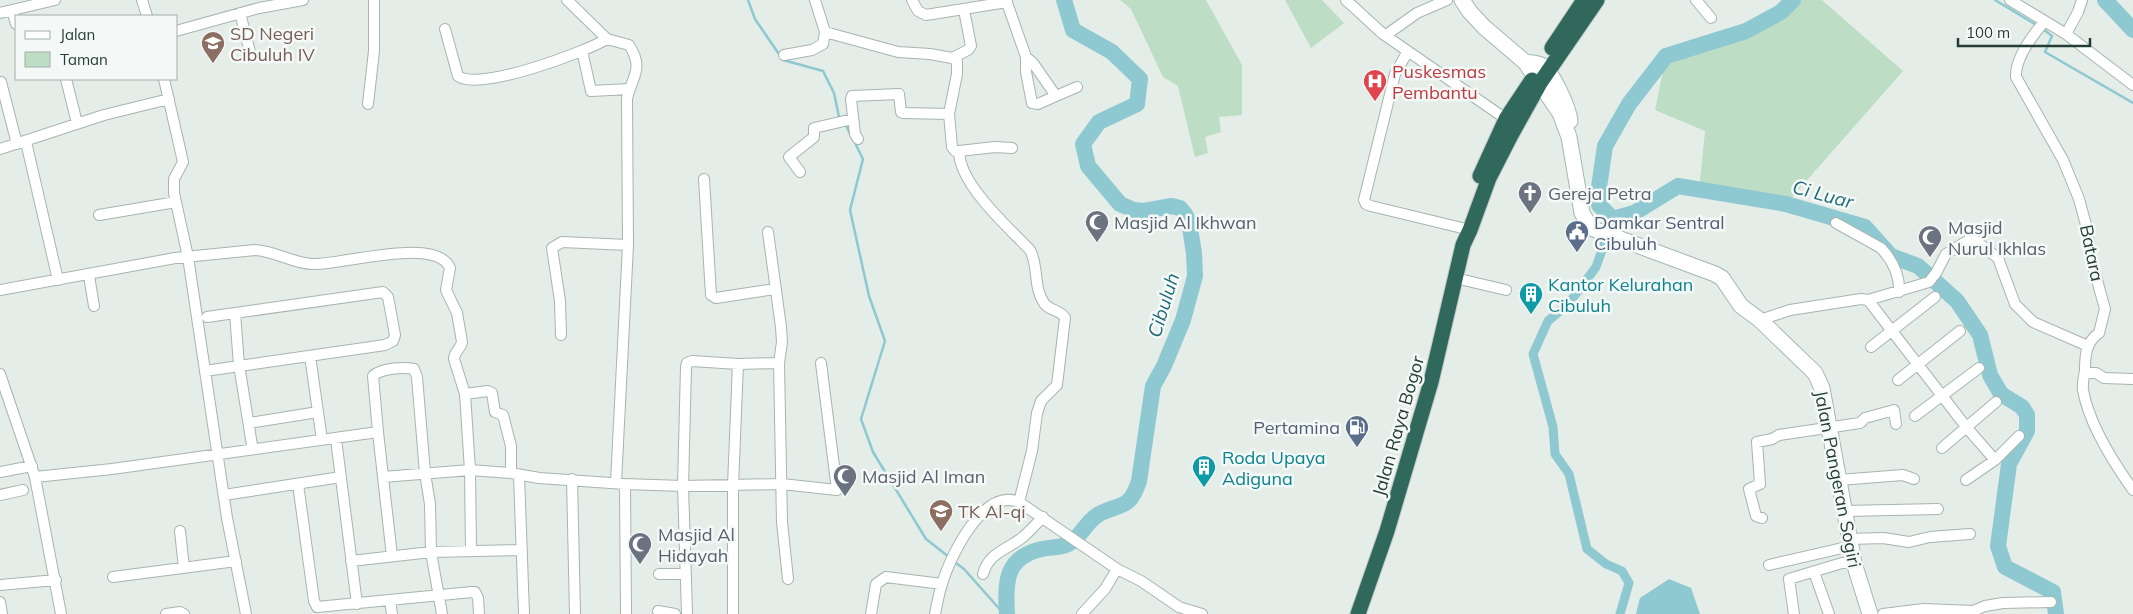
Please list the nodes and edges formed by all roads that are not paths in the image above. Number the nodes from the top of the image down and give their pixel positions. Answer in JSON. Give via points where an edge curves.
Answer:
{"nodes":[{"id":1,"x":56,"y":0,"type":"edge"},
{"id":2,"x":142,"y":0,"type":"edge"},
{"id":3,"x":303,"y":0,"type":"edge"},
{"id":4,"x":374,"y":0,"type":"edge"},
{"id":5,"x":567,"y":0,"type":"edge"},
{"id":6,"x":815,"y":0,"type":"edge"},
{"id":7,"x":912,"y":0,"type":"edge"},
{"id":8,"x":1346,"y":0,"type":"edge"},
{"id":9,"x":1447,"y":0,"type":"edge"},
{"id":10,"x":1462,"y":0,"type":"edge"},
{"id":11,"x":1584,"y":0,"type":"edge"},
{"id":12,"x":1597,"y":0,"type":"edge"},
{"id":13,"x":1696,"y":0,"type":"edge"},
{"id":14,"x":2010,"y":0,"type":"edge"},
{"id":15,"x":2082,"y":0,"type":"edge"},
{"id":16,"x":1006,"y":1,"type":"edge"},
{"id":17,"x":12,"y":10,"type":"junction"},
{"id":18,"x":964,"y":10,"type":"junction"},
{"id":19,"x":0,"y":12,"type":"edge"},
{"id":20,"x":240,"y":13,"type":"junction"},
{"id":21,"x":147,"y":15,"type":"edge"},
{"id":22,"x":1711,"y":18,"type":"dead end"},
{"id":23,"x":15,"y":20,"type":"edge"},
{"id":24,"x":2040,"y":26,"type":"junction"},
{"id":25,"x":445,"y":29,"type":"dead end"},
{"id":26,"x":178,"y":30,"type":"edge"},
{"id":27,"x":825,"y":32,"type":"junction"},
{"id":28,"x":2066,"y":34,"type":"junction"},
{"id":29,"x":1386,"y":35,"type":"junction"},
{"id":30,"x":607,"y":39,"type":"junction"},
{"id":31,"x":1408,"y":51,"type":"junction"},
{"id":32,"x":784,"y":54,"type":"dead end"},
{"id":33,"x":251,"y":56,"type":"dead end"},
{"id":34,"x":583,"y":56,"type":"dead end"},
{"id":35,"x":1026,"y":57,"type":"junction"},
{"id":36,"x":952,"y":58,"type":"junction"},
{"id":37,"x":1541,"y":74,"type":"junction"},
{"id":38,"x":66,"y":80,"type":"edge"},
{"id":39,"x":164,"y":80,"type":"edge"},
{"id":40,"x":1,"y":82,"type":"dead end"},
{"id":41,"x":2133,"y":86,"type":"edge"},
{"id":42,"x":1077,"y":87,"type":"dead end"},
{"id":43,"x":630,"y":89,"type":"junction"},
{"id":44,"x":1056,"y":96,"type":"junction"},
{"id":45,"x":169,"y":100,"type":"junction"},
{"id":46,"x":368,"y":104,"type":"dead end"},
{"id":47,"x":949,"y":114,"type":"junction"},
{"id":48,"x":853,"y":119,"type":"junction"},
{"id":49,"x":1506,"y":119,"type":"junction"},
{"id":50,"x":77,"y":123,"type":"junction"},
{"id":51,"x":858,"y":139,"type":"dead end"},
{"id":52,"x":21,"y":143,"type":"junction"},
{"id":53,"x":1012,"y":148,"type":"dead end"},
{"id":54,"x":0,"y":149,"type":"edge"},
{"id":55,"x":959,"y":151,"type":"junction"},
{"id":56,"x":800,"y":172,"type":"dead end"},
{"id":57,"x":704,"y":179,"type":"dead end"},
{"id":58,"x":176,"y":202,"type":"junction"},
{"id":59,"x":99,"y":215,"type":"dead end"},
{"id":60,"x":1836,"y":223,"type":"dead end"},
{"id":61,"x":1462,"y":228,"type":"junction"},
{"id":62,"x":768,"y":232,"type":"dead end"},
{"id":63,"x":628,"y":245,"type":"junction"},
{"id":64,"x":1463,"y":245,"type":"junction"},
{"id":65,"x":188,"y":256,"type":"junction"},
{"id":66,"x":89,"y":276,"type":"junction"},
{"id":67,"x":1455,"y":278,"type":"junction"},
{"id":68,"x":58,"y":280,"type":"junction"},
{"id":69,"x":775,"y":289,"type":"junction"},
{"id":70,"x":0,"y":290,"type":"edge"},
{"id":71,"x":1506,"y":290,"type":"dead end"},
{"id":72,"x":1899,"y":292,"type":"junction"},
{"id":73,"x":1935,"y":297,"type":"dead end"},
{"id":74,"x":1868,"y":300,"type":"junction"},
{"id":75,"x":94,"y":306,"type":"dead end"},
{"id":76,"x":235,"y":313,"type":"junction"},
{"id":77,"x":207,"y":317,"type":"dead end"},
{"id":78,"x":1760,"y":320,"type":"junction"},
{"id":79,"x":1960,"y":331,"type":"dead end"},
{"id":80,"x":1893,"y":332,"type":"junction"},
{"id":81,"x":561,"y":335,"type":"dead end"},
{"id":82,"x":2088,"y":346,"type":"junction"},
{"id":83,"x":1871,"y":347,"type":"dead end"},
{"id":84,"x":310,"y":356,"type":"junction"},
{"id":85,"x":779,"y":363,"type":"junction"},
{"id":86,"x":820,"y":363,"type":"dead end"},
{"id":87,"x":239,"y":364,"type":"junction"},
{"id":88,"x":738,"y":364,"type":"junction"},
{"id":89,"x":1917,"y":364,"type":"junction"},
{"id":90,"x":1979,"y":368,"type":"dead end"},
{"id":91,"x":204,"y":371,"type":"junction"},
{"id":92,"x":2085,"y":372,"type":"junction"},
{"id":93,"x":0,"y":376,"type":"edge"},
{"id":94,"x":2133,"y":379,"type":"edge"},
{"id":95,"x":1898,"y":380,"type":"dead end"},
{"id":96,"x":465,"y":394,"type":"junction"},
{"id":97,"x":1943,"y":396,"type":"junction"},
{"id":98,"x":1996,"y":402,"type":"dead end"},
{"id":99,"x":5,"y":408,"type":"edge"},
{"id":100,"x":318,"y":412,"type":"junction"},
{"id":101,"x":1915,"y":416,"type":"dead end"},
{"id":102,"x":249,"y":423,"type":"junction"},
{"id":103,"x":1896,"y":424,"type":"dead end"},
{"id":104,"x":1967,"y":428,"type":"junction"},
{"id":105,"x":1828,"y":429,"type":"junction"},
{"id":106,"x":378,"y":432,"type":"junction"},
{"id":107,"x":322,"y":433,"type":"dead end"},
{"id":108,"x":2019,"y":436,"type":"dead end"},
{"id":109,"x":336,"y":439,"type":"junction"},
{"id":110,"x":252,"y":446,"type":"dead end"},
{"id":111,"x":1942,"y":448,"type":"dead end"},
{"id":112,"x":219,"y":455,"type":"junction"},
{"id":113,"x":1995,"y":460,"type":"junction"},
{"id":114,"x":32,"y":466,"type":"junction"},
{"id":115,"x":470,"y":470,"type":"junction"},
{"id":116,"x":0,"y":472,"type":"edge"},
{"id":117,"x":425,"y":473,"type":"junction"},
{"id":118,"x":515,"y":474,"type":"junction"},
{"id":119,"x":35,"y":477,"type":"junction"},
{"id":120,"x":382,"y":477,"type":"junction"},
{"id":121,"x":341,"y":478,"type":"junction"},
{"id":122,"x":572,"y":479,"type":"junction"},
{"id":123,"x":1914,"y":479,"type":"dead end"},
{"id":124,"x":1838,"y":480,"type":"junction"},
{"id":125,"x":1966,"y":480,"type":"dead end"},
{"id":126,"x":621,"y":483,"type":"junction"},
{"id":127,"x":298,"y":484,"type":"junction"},
{"id":128,"x":782,"y":484,"type":"junction"},
{"id":129,"x":684,"y":486,"type":"junction"},
{"id":130,"x":733,"y":486,"type":"junction"},
{"id":131,"x":22,"y":490,"type":"dead end"},
{"id":132,"x":2133,"y":490,"type":"edge"},
{"id":133,"x":0,"y":495,"type":"edge"},
{"id":134,"x":224,"y":495,"type":"junction"},
{"id":135,"x":1019,"y":502,"type":"junction"},
{"id":136,"x":1938,"y":509,"type":"dead end"},
{"id":137,"x":1845,"y":511,"type":"junction"},
{"id":138,"x":1043,"y":517,"type":"junction"},
{"id":139,"x":1762,"y":518,"type":"dead end"},
{"id":140,"x":180,"y":531,"type":"dead end"},
{"id":141,"x":1970,"y":534,"type":"dead end"},
{"id":142,"x":1850,"y":543,"type":"junction"},
{"id":143,"x":471,"y":550,"type":"junction"},
{"id":144,"x":522,"y":550,"type":"junction"},
{"id":145,"x":431,"y":552,"type":"junction"},
{"id":146,"x":392,"y":556,"type":"junction"},
{"id":147,"x":236,"y":561,"type":"junction"},
{"id":148,"x":351,"y":561,"type":"junction"},
{"id":149,"x":1854,"y":563,"type":"junction"},
{"id":150,"x":1769,"y":565,"type":"dead end"},
{"id":151,"x":184,"y":568,"type":"junction"},
{"id":152,"x":1117,"y":569,"type":"junction"},
{"id":153,"x":1814,"y":572,"type":"junction"},
{"id":154,"x":659,"y":574,"type":"dead end"},
{"id":155,"x":686,"y":574,"type":"junction"},
{"id":156,"x":983,"y":574,"type":"dead end"},
{"id":157,"x":113,"y":577,"type":"dead end"},
{"id":158,"x":788,"y":579,"type":"dead end"},
{"id":159,"x":56,"y":580,"type":"junction"},
{"id":160,"x":942,"y":584,"type":"junction"},
{"id":161,"x":0,"y":585,"type":"edge"},
{"id":162,"x":438,"y":594,"type":"junction"},
{"id":163,"x":390,"y":600,"type":"junction"},
{"id":164,"x":0,"y":602,"type":"edge"},
{"id":165,"x":2051,"y":602,"type":"dead end"},
{"id":166,"x":352,"y":608,"type":"edge"},
{"id":167,"x":658,"y":611,"type":"dead end"},
{"id":168,"x":2,"y":614,"type":"edge"},
{"id":169,"x":62,"y":614,"type":"edge"},
{"id":170,"x":166,"y":614,"type":"edge"},
{"id":171,"x":184,"y":614,"type":"edge"},
{"id":172,"x":246,"y":614,"type":"edge"},
{"id":173,"x":392,"y":614,"type":"edge"},
{"id":174,"x":442,"y":614,"type":"edge"},
{"id":175,"x":479,"y":614,"type":"edge"},
{"id":176,"x":524,"y":614,"type":"edge"},
{"id":177,"x":575,"y":614,"type":"edge"},
{"id":178,"x":626,"y":614,"type":"edge"},
{"id":179,"x":675,"y":614,"type":"edge"},
{"id":180,"x":687,"y":614,"type":"edge"},
{"id":181,"x":733,"y":614,"type":"edge"},
{"id":182,"x":870,"y":614,"type":"edge"},
{"id":183,"x":935,"y":614,"type":"edge"},
{"id":184,"x":1082,"y":614,"type":"edge"},
{"id":185,"x":1202,"y":614,"type":"edge"},
{"id":186,"x":1358,"y":614,"type":"edge"},
{"id":187,"x":1794,"y":614,"type":"edge"},
{"id":188,"x":1829,"y":614,"type":"edge"},
{"id":189,"x":1870,"y":614,"type":"edge"},
{"id":190,"x":1883,"y":614,"type":"edge"}],
"edges":[{"from":1,"to":17,"type":"street"},
{"from":2,"to":21,"type":"street"},
{"from":3,"to":20,"type":"street"},
{"from":4,"to":46,"type":"street","via":[[374,51]]},
{"from":5,"to":30,"type":"street"},
{"from":6,"to":27,"type":"street"},
{"from":7,"to":18,"type":"street","via":[[918,11],[926,15]]},
{"from":8,"to":29,"type":"street"},
{"from":9,"to":29,"type":"street","via":[[1418,13]]},
{"from":10,"to":37,"type":"street","name":"Jalan Pangeran Sogiri","via":[[1484,27]]},
{"from":11,"to":37,"type":"highway","name":"Jalan Raya Bogor"},
{"from":12,"to":37,"type":"highway","name":"Jalan Raya Bogor"},
{"from":13,"to":22,"type":"street"},
{"from":14,"to":24,"type":"street"},
{"from":15,"to":28,"type":"street"},
{"from":16,"to":18,"type":"street"},
{"from":16,"to":35,"type":"street"},
{"from":17,"to":19,"type":"street"},
{"from":17,"to":23,"type":"street"},
{"from":18,"to":36,"type":"street","via":[[970,46]]},
{"from":20,"to":26,"type":"street"},
{"from":20,"to":33,"type":"street"},
{"from":24,"to":28,"type":"street"},
{"from":24,"to":82,"type":"street","name":"Batara","via":[[2020,57],[2016,77],[2070,175],[2086,225],[2105,309],[2099,333],[2091,338]]},
{"from":25,"to":30,"type":"street","via":[[458,76],[464,78],[495,78],[524,71],[594,47]]},
{"from":27,"to":32,"type":"street","via":[[819,48]]},
{"from":27,"to":36,"type":"street","via":[[898,52]]},
{"from":28,"to":41,"type":"street"},
{"from":29,"to":31,"type":"street"},
{"from":30,"to":43,"type":"street","via":[[624,42],[631,48],[637,70]]},
{"from":31,"to":49,"type":"street"},
{"from":31,"to":61,"type":"street","via":[[1395,74],[1364,200],[1371,206]]},
{"from":34,"to":43,"type":"street","via":[[590,91]]},
{"from":35,"to":44,"type":"street"},
{"from":35,"to":44,"type":"street","via":[[1032,103],[1038,104]]},
{"from":36,"to":47,"type":"street","via":[[958,64]]},
{"from":37,"to":49,"type":"highway","name":"Jalan Raya Bogor"},
{"from":37,"to":64,"type":"highway","name":"Jalan Raya Bogor","via":[[1489,178]]},
{"from":37,"to":78,"type":"street","name":"Jalan Pangeran Sogiri","via":[[1570,134],[1582,213],[1591,228],[1715,274],[1722,278],[1741,306]]},
{"from":38,"to":50,"type":"street"},
{"from":39,"to":45,"type":"street"},
{"from":40,"to":52,"type":"street"},
{"from":42,"to":44,"type":"street"},
{"from":43,"to":63,"type":"street","via":[[626,99]]},
{"from":45,"to":50,"type":"street"},
{"from":45,"to":58,"type":"street","via":[[183,162],[174,179]]},
{"from":47,"to":48,"type":"street","via":[[901,112],[898,94],[852,96]]},
{"from":47,"to":55,"type":"street","via":[[951,144],[955,151]]},
{"from":48,"to":51,"type":"street"},
{"from":48,"to":56,"type":"street","via":[[814,128],[814,137],[789,157]]},
{"from":49,"to":61,"type":"highway","name":"Jalan Raya Bogor","via":[[1483,168]]},
{"from":50,"to":52,"type":"street"},
{"from":52,"to":54,"type":"street"},
{"from":52,"to":68,"type":"street"},
{"from":53,"to":55,"type":"street"},
{"from":55,"to":135,"type":"street","via":[[960,165],[976,190],[1030,250],[1035,259],[1037,283],[1044,303],[1061,312],[1065,318],[1057,385],[1041,401],[1037,412],[1032,451]]},
{"from":57,"to":69,"type":"street","via":[[711,295],[716,298]]},
{"from":58,"to":59,"type":"street"},
{"from":58,"to":65,"type":"street"},
{"from":60,"to":72,"type":"street","via":[[1885,252],[1897,272]]},
{"from":61,"to":64,"type":"highway","name":"Jalan Raya Bogor"},
{"from":62,"to":69,"type":"street"},
{"from":63,"to":81,"type":"street","via":[[562,242],[552,248],[560,301]]},
{"from":63,"to":126,"type":"street"},
{"from":64,"to":67,"type":"highway","name":"Jalan Raya Bogor"},
{"from":65,"to":66,"type":"street"},
{"from":65,"to":91,"type":"street"},
{"from":65,"to":96,"type":"street","via":[[256,250],[311,264],[394,253],[426,254],[447,263],[450,268],[446,290],[457,313],[462,342],[454,354],[454,365]]},
{"from":66,"to":68,"type":"street"},
{"from":66,"to":75,"type":"street"},
{"from":67,"to":71,"type":"street"},
{"from":67,"to":186,"type":"highway","name":"Jalan Raya Bogor","via":[[1431,382],[1390,522]]},
{"from":68,"to":70,"type":"street"},
{"from":69,"to":85,"type":"street","via":[[782,342]]},
{"from":72,"to":74,"type":"street"},
{"from":72,"to":82,"type":"street","via":[[1929,282],[1946,254],[1975,238],[1998,258],[2018,308],[2033,322]]},
{"from":73,"to":80,"type":"street"},
{"from":74,"to":78,"type":"street","via":[[1790,310]]},
{"from":74,"to":80,"type":"street"},
{"from":76,"to":77,"type":"street"},
{"from":76,"to":84,"type":"street","via":[[379,292],[387,294],[393,341],[385,345]]},
{"from":76,"to":87,"type":"street"},
{"from":78,"to":105,"type":"street","name":"Jalan Pangeran Sogiri","via":[[1816,373],[1822,388]]},
{"from":79,"to":89,"type":"street"},
{"from":80,"to":83,"type":"street"},
{"from":80,"to":89,"type":"street"},
{"from":82,"to":92,"type":"street","name":"Batara"},
{"from":84,"to":87,"type":"street"},
{"from":84,"to":100,"type":"street"},
{"from":85,"to":88,"type":"street"},
{"from":85,"to":128,"type":"street"},
{"from":86,"to":128,"type":"street","via":[[837,490]]},
{"from":87,"to":91,"type":"street"},
{"from":87,"to":102,"type":"street"},
{"from":88,"to":129,"type":"street","via":[[687,363]]},
{"from":88,"to":130,"type":"street"},
{"from":89,"to":95,"type":"street"},
{"from":89,"to":97,"type":"street"},
{"from":90,"to":97,"type":"street"},
{"from":91,"to":112,"type":"street"},
{"from":92,"to":94,"type":"street","via":[[2104,378]]},
{"from":92,"to":132,"type":"street","name":"Batara","via":[[2083,388],[2091,418]]},
{"from":93,"to":99,"type":"street"},
{"from":96,"to":115,"type":"street"},
{"from":96,"to":118,"type":"street","via":[[492,393],[495,412],[503,415]]},
{"from":97,"to":101,"type":"street"},
{"from":97,"to":104,"type":"street"},
{"from":98,"to":104,"type":"street"},
{"from":99,"to":114,"type":"street"},
{"from":100,"to":102,"type":"street"},
{"from":100,"to":107,"type":"street"},
{"from":102,"to":110,"type":"street"},
{"from":103,"to":105,"type":"street","via":[[1894,410],[1865,418],[1860,423]]},
{"from":104,"to":111,"type":"street"},
{"from":104,"to":113,"type":"street"},
{"from":105,"to":124,"type":"street","name":"Jalan Pangeran Sogiri"},
{"from":105,"to":139,"type":"street","via":[[1779,435],[1757,442],[1760,484],[1749,489],[1756,516]]},
{"from":106,"to":109,"type":"street"},
{"from":106,"to":117,"type":"street","via":[[373,376],[386,370],[414,369]]},
{"from":106,"to":120,"type":"street"},
{"from":108,"to":113,"type":"street"},
{"from":109,"to":112,"type":"street"},
{"from":109,"to":121,"type":"street"},
{"from":112,"to":119,"type":"street"},
{"from":112,"to":134,"type":"street"},
{"from":113,"to":125,"type":"street"},
{"from":114,"to":116,"type":"street"},
{"from":114,"to":119,"type":"street"},
{"from":115,"to":117,"type":"street"},
{"from":115,"to":118,"type":"street"},
{"from":115,"to":143,"type":"street"},
{"from":117,"to":120,"type":"street"},
{"from":117,"to":145,"type":"street","via":[[430,504]]},
{"from":118,"to":122,"type":"street"},
{"from":118,"to":144,"type":"street"},
{"from":119,"to":159,"type":"street"},
{"from":120,"to":146,"type":"street"},
{"from":121,"to":127,"type":"street"},
{"from":121,"to":148,"type":"street"},
{"from":122,"to":126,"type":"street"},
{"from":122,"to":177,"type":"street"},
{"from":123,"to":124,"type":"street","via":[[1903,475]]},
{"from":124,"to":137,"type":"street","name":"Jalan Pangeran Sogiri"},
{"from":126,"to":129,"type":"street"},
{"from":126,"to":178,"type":"street"},
{"from":127,"to":134,"type":"street"},
{"from":127,"to":166,"type":"street","via":[[315,606]]},
{"from":128,"to":130,"type":"street"},
{"from":128,"to":158,"type":"street"},
{"from":129,"to":130,"type":"street"},
{"from":129,"to":155,"type":"street"},
{"from":130,"to":181,"type":"street"},
{"from":131,"to":133,"type":"street"},
{"from":134,"to":147,"type":"street"},
{"from":135,"to":138,"type":"street"},
{"from":135,"to":160,"type":"street","via":[[1005,500],[971,523]]},
{"from":136,"to":137,"type":"street"},
{"from":137,"to":142,"type":"street","name":"Jalan Pangeran Sogiri"},
{"from":138,"to":152,"type":"street"},
{"from":138,"to":156,"type":"street","via":[[1024,536],[996,552]]},
{"from":140,"to":151,"type":"street"},
{"from":141,"to":142,"type":"street","via":[[1909,542],[1883,538]]},
{"from":142,"to":149,"type":"street","name":"Jalan Pangeran Sogiri"},
{"from":142,"to":150,"type":"street"},
{"from":143,"to":144,"type":"street"},
{"from":143,"to":145,"type":"street"},
{"from":144,"to":176,"type":"street"},
{"from":145,"to":146,"type":"street"},
{"from":145,"to":162,"type":"street"},
{"from":146,"to":148,"type":"street"},
{"from":147,"to":151,"type":"street"},
{"from":147,"to":172,"type":"street"},
{"from":148,"to":166,"type":"street"},
{"from":149,"to":153,"type":"street","via":[[1842,563]]},
{"from":149,"to":189,"type":"street","name":"Jalan Pangeran Sogiri"},
{"from":151,"to":157,"type":"street"},
{"from":152,"to":184,"type":"street","via":[[1105,589]]},
{"from":152,"to":185,"type":"street","via":[[1179,607]]},
{"from":153,"to":187,"type":"street","via":[[1789,579]]},
{"from":153,"to":188,"type":"street"},
{"from":154,"to":155,"type":"street"},
{"from":155,"to":180,"type":"street"},
{"from":159,"to":161,"type":"street"},
{"from":159,"to":169,"type":"street"},
{"from":160,"to":182,"type":"street","via":[[886,577],[876,584]]},
{"from":160,"to":183,"type":"street"},
{"from":162,"to":163,"type":"street"},
{"from":162,"to":174,"type":"street"},
{"from":162,"to":175,"type":"street","via":[[475,592]]},
{"from":163,"to":166,"type":"street"},
{"from":163,"to":173,"type":"street"},
{"from":164,"to":168,"type":"street"},
{"from":165,"to":190,"type":"street","via":[[2003,602],[1974,611],[1924,609]]},
{"from":167,"to":179,"type":"street"},
{"from":170,"to":171,"type":"street"}]}
